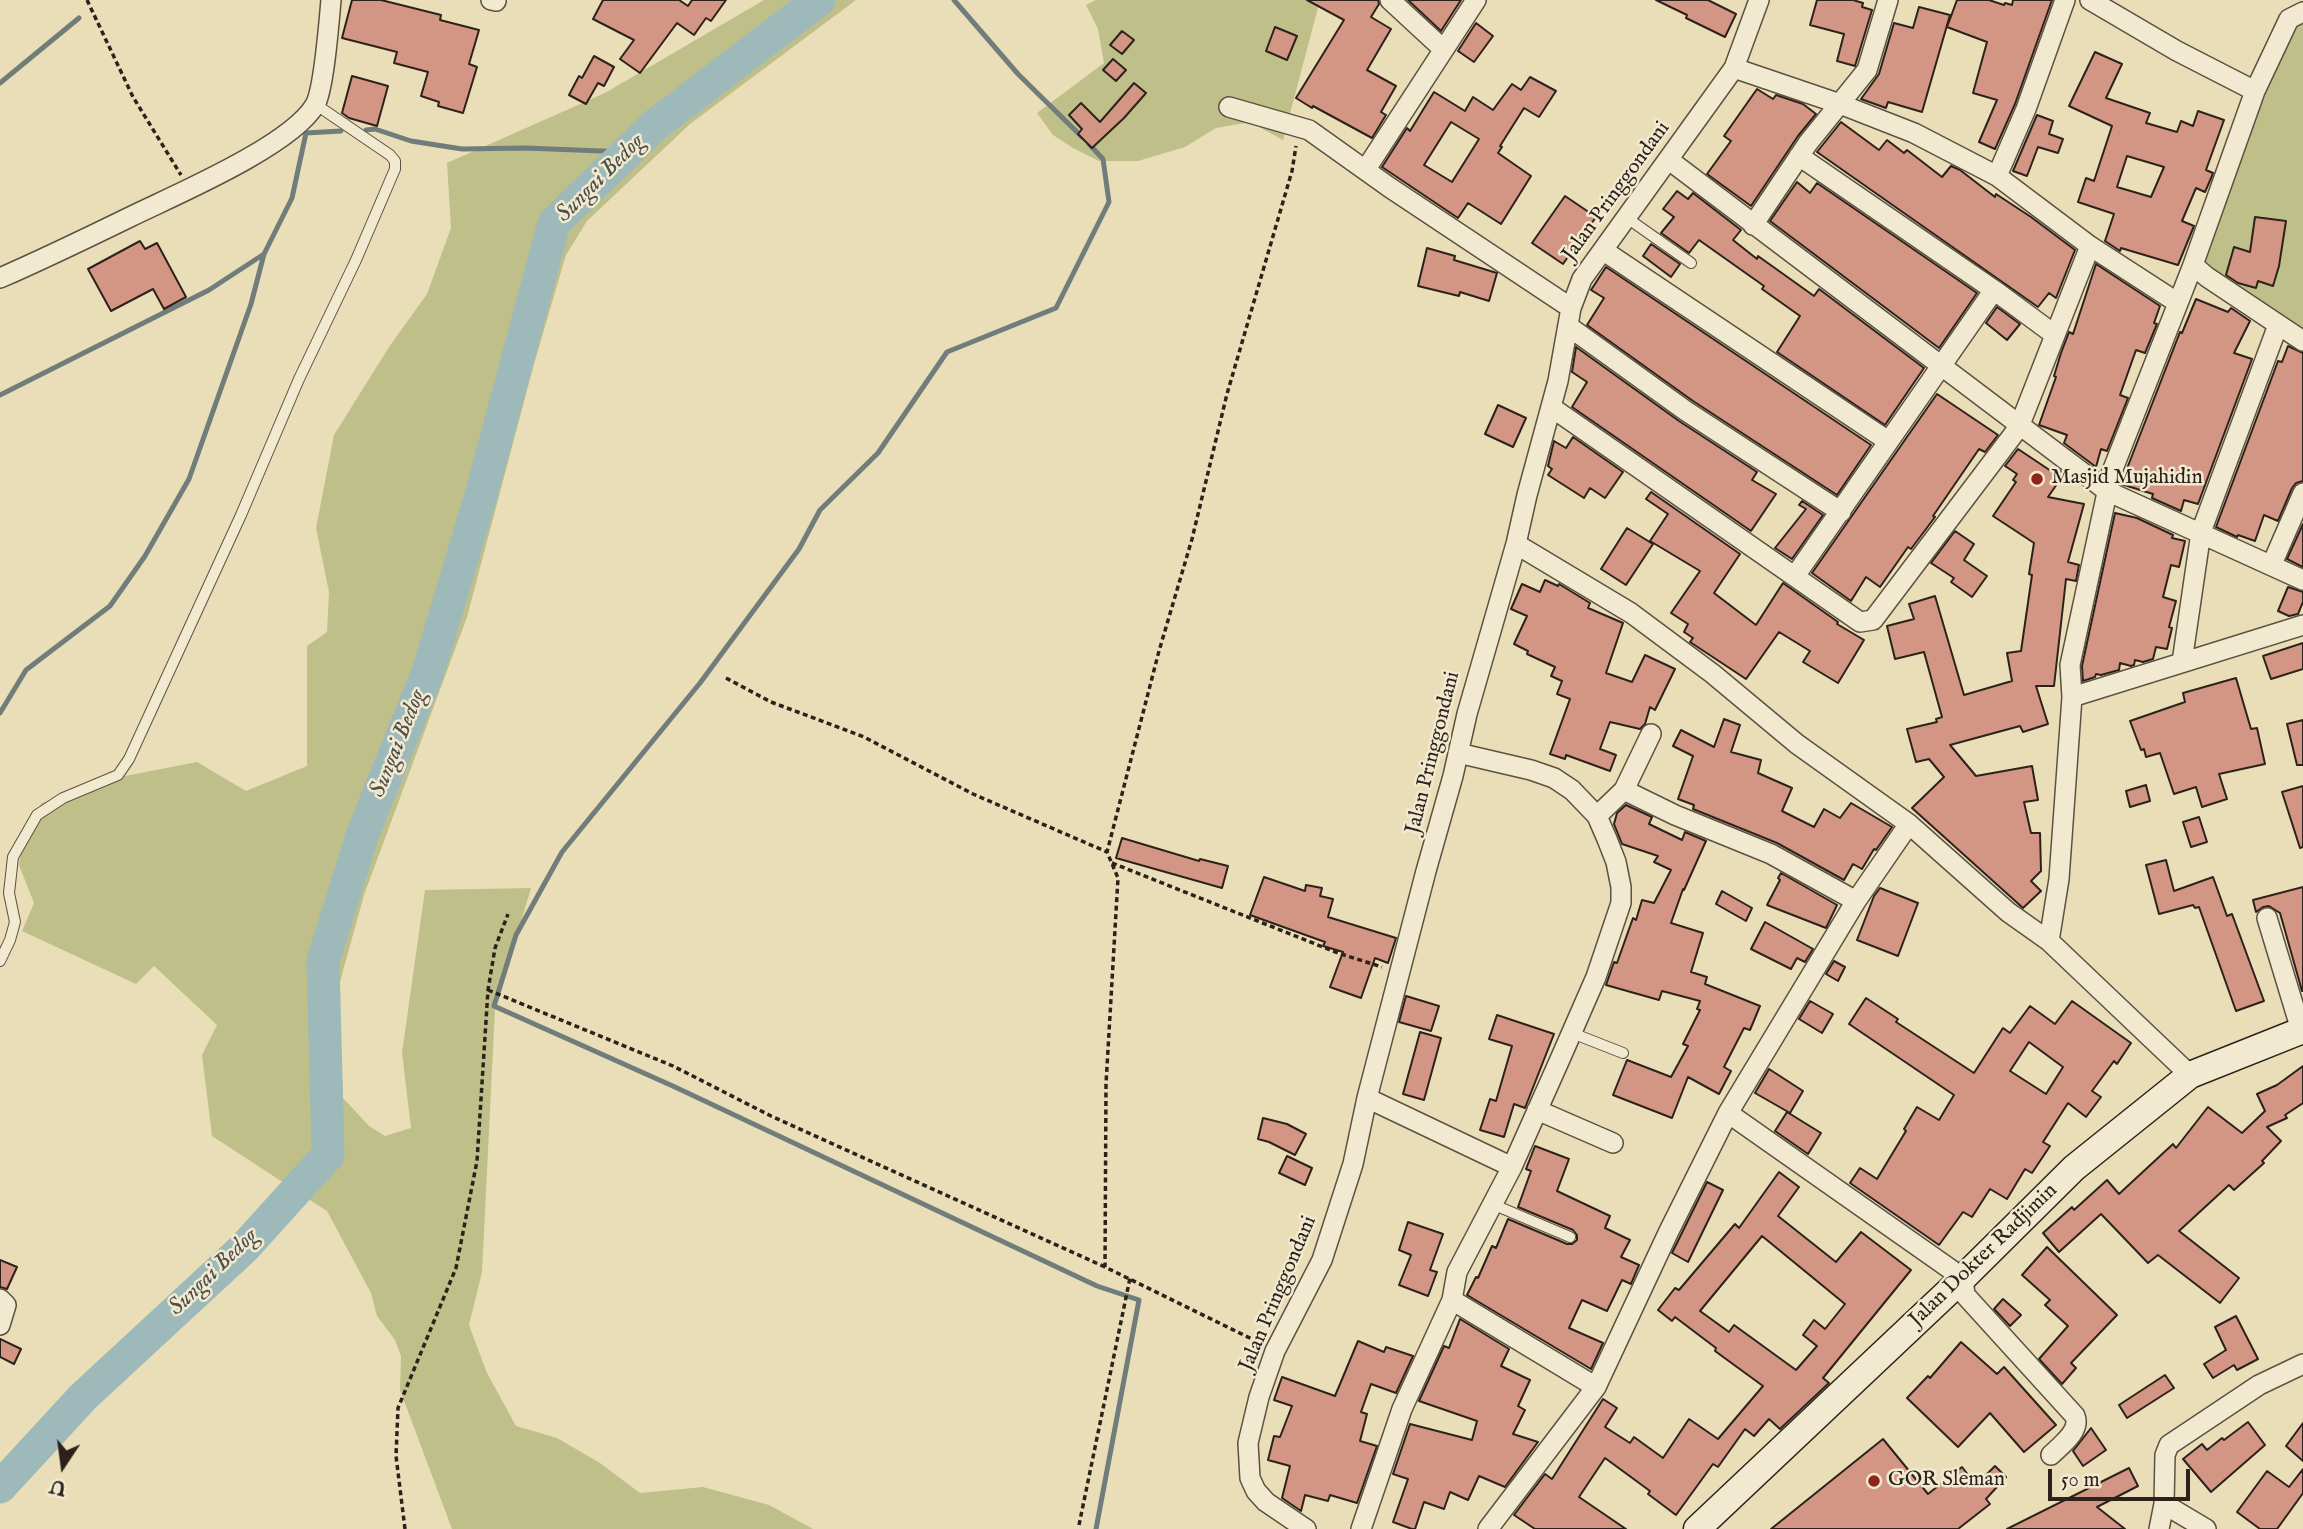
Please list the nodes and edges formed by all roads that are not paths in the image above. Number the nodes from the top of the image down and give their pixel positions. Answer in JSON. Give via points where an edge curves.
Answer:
{"nodes":[{"id":1,"x":331,"y":0,"type":"edge"},
{"id":2,"x":1390,"y":0,"type":"edge"},
{"id":3,"x":1476,"y":0,"type":"edge"},
{"id":4,"x":1888,"y":0,"type":"edge"},
{"id":5,"x":2066,"y":0,"type":"edge"},
{"id":6,"x":2090,"y":0,"type":"edge"},
{"id":7,"x":1754,"y":2,"type":"edge"},
{"id":8,"x":2303,"y":12,"type":"edge"},
{"id":9,"x":1443,"y":49,"type":"junction"},
{"id":10,"x":1734,"y":68,"type":"junction"},
{"id":11,"x":2255,"y":91,"type":"junction"},
{"id":12,"x":315,"y":104,"type":"junction"},
{"id":13,"x":1840,"y":104,"type":"junction"},
{"id":14,"x":1229,"y":107,"type":"dead end"},
{"id":15,"x":1799,"y":156,"type":"junction"},
{"id":16,"x":1669,"y":160,"type":"junction"},
{"id":17,"x":1366,"y":169,"type":"junction"},
{"id":18,"x":1997,"y":176,"type":"junction"},
{"id":19,"x":1627,"y":218,"type":"junction"},
{"id":20,"x":1753,"y":225,"type":"junction"},
{"id":21,"x":2090,"y":246,"type":"junction"},
{"id":22,"x":1604,"y":251,"type":"junction"},
{"id":23,"x":1691,"y":263,"type":"dead end"},
{"id":24,"x":2200,"y":271,"type":"junction"},
{"id":25,"x":0,"y":278,"type":"edge"},
{"id":26,"x":1994,"y":290,"type":"junction"},
{"id":27,"x":2178,"y":303,"type":"junction"},
{"id":28,"x":1570,"y":317,"type":"junction"},
{"id":29,"x":2278,"y":325,"type":"junction"},
{"id":30,"x":2055,"y":335,"type":"junction"},
{"id":31,"x":2303,"y":341,"type":"edge"},
{"id":32,"x":1940,"y":366,"type":"junction"},
{"id":33,"x":1551,"y":407,"type":"junction"},
{"id":34,"x":2019,"y":427,"type":"junction"},
{"id":35,"x":1888,"y":441,"type":"junction"},
{"id":36,"x":2107,"y":491,"type":"junction"},
{"id":37,"x":2303,"y":493,"type":"edge"},
{"id":38,"x":1841,"y":512,"type":"junction"},
{"id":39,"x":2201,"y":532,"type":"junction"},
{"id":40,"x":1516,"y":544,"type":"junction"},
{"id":41,"x":2272,"y":564,"type":"junction"},
{"id":42,"x":1795,"y":576,"type":"junction"},
{"id":43,"x":2303,"y":580,"type":"edge"},
{"id":44,"x":2303,"y":625,"type":"edge"},
{"id":45,"x":2182,"y":662,"type":"junction"},
{"id":46,"x":2072,"y":697,"type":"junction"},
{"id":47,"x":1651,"y":734,"type":"dead end"},
{"id":48,"x":1458,"y":753,"type":"junction"},
{"id":49,"x":1624,"y":790,"type":"junction"},
{"id":50,"x":1597,"y":816,"type":"junction"},
{"id":51,"x":1909,"y":824,"type":"junction"},
{"id":52,"x":1856,"y":901,"type":"junction"},
{"id":53,"x":2267,"y":918,"type":"dead end"},
{"id":54,"x":2049,"y":941,"type":"junction"},
{"id":55,"x":0,"y":961,"type":"edge"},
{"id":56,"x":2302,"y":1030,"type":"edge"},
{"id":57,"x":1572,"y":1033,"type":"junction"},
{"id":58,"x":1623,"y":1053,"type":"dead end"},
{"id":59,"x":2190,"y":1075,"type":"junction"},
{"id":60,"x":1367,"y":1098,"type":"junction"},
{"id":61,"x":1537,"y":1110,"type":"junction"},
{"id":62,"x":1728,"y":1112,"type":"junction"},
{"id":63,"x":1613,"y":1143,"type":"dead end"},
{"id":64,"x":1512,"y":1167,"type":"junction"},
{"id":65,"x":1492,"y":1205,"type":"junction"},
{"id":66,"x":1570,"y":1237,"type":"dead end"},
{"id":67,"x":1963,"y":1278,"type":"junction"},
{"id":68,"x":0,"y":1299,"type":"edge"},
{"id":69,"x":1452,"y":1300,"type":"junction"},
{"id":70,"x":0,"y":1325,"type":"edge"},
{"id":71,"x":2303,"y":1364,"type":"edge"},
{"id":72,"x":1596,"y":1387,"type":"junction"},
{"id":73,"x":2051,"y":1455,"type":"dead end"},
{"id":74,"x":2164,"y":1504,"type":"junction"},
{"id":75,"x":1708,"y":1525,"type":"edge"},
{"id":76,"x":1306,"y":1529,"type":"edge"},
{"id":77,"x":1361,"y":1529,"type":"edge"},
{"id":78,"x":1488,"y":1529,"type":"edge"},
{"id":79,"x":2159,"y":1529,"type":"edge"},
{"id":80,"x":2206,"y":1529,"type":"edge"}],
"edges":[{"from":1,"to":12,"type":"street"},
{"from":2,"to":9,"type":"street"},
{"from":3,"to":9,"type":"street"},
{"from":4,"to":13,"type":"street","via":[[1867,70]]},
{"from":5,"to":18,"type":"street"},
{"from":6,"to":11,"type":"street"},
{"from":7,"to":10,"type":"street","name":"Jalan Pringgondani"},
{"from":8,"to":11,"type":"street","via":[[2289,19]]},
{"from":9,"to":17,"type":"street"},
{"from":10,"to":13,"type":"street"},
{"from":10,"to":16,"type":"street","name":"Jalan Pringgondani"},
{"from":11,"to":24,"type":"street"},
{"from":12,"to":25,"type":"street","via":[[270,145],[57,254]]},
{"from":12,"to":55,"type":"lane","via":[[390,155],[395,169],[128,759],[118,775],[63,798],[37,815],[13,857],[9,892],[15,922]]},
{"from":13,"to":15,"type":"street"},
{"from":13,"to":18,"type":"street","via":[[1914,133]]},
{"from":14,"to":17,"type":"street","via":[[1309,130]]},
{"from":15,"to":20,"type":"street"},
{"from":15,"to":26,"type":"street"},
{"from":16,"to":19,"type":"street","name":"Jalan Pringgondani"},
{"from":16,"to":20,"type":"street"},
{"from":17,"to":28,"type":"street"},
{"from":18,"to":21,"type":"street"},
{"from":19,"to":22,"type":"street","name":"Jalan Pringgondani"},
{"from":19,"to":23,"type":"lane"},
{"from":20,"to":32,"type":"street"},
{"from":21,"to":27,"type":"street"},
{"from":21,"to":30,"type":"street"},
{"from":22,"to":28,"type":"street","name":"Jalan Pringgondani","via":[[1582,279]]},
{"from":22,"to":35,"type":"street"},
{"from":24,"to":27,"type":"street"},
{"from":24,"to":29,"type":"street"},
{"from":26,"to":30,"type":"street"},
{"from":26,"to":32,"type":"street"},
{"from":27,"to":36,"type":"street"},
{"from":28,"to":33,"type":"street","name":"Jalan Pringgondani"},
{"from":28,"to":38,"type":"street","via":[[1686,411]]},
{"from":29,"to":31,"type":"street"},
{"from":29,"to":39,"type":"street"},
{"from":30,"to":34,"type":"street"},
{"from":32,"to":34,"type":"street"},
{"from":32,"to":35,"type":"street"},
{"from":33,"to":40,"type":"street","name":"Jalan Pringgondani"},
{"from":33,"to":42,"type":"street"},
{"from":34,"to":36,"type":"street"},
{"from":34,"to":42,"type":"street","via":[[1873,620],[1860,622]]},
{"from":35,"to":38,"type":"street"},
{"from":36,"to":39,"type":"street"},
{"from":36,"to":46,"type":"street","via":[[2070,665]]},
{"from":37,"to":41,"type":"street"},
{"from":38,"to":42,"type":"street"},
{"from":39,"to":41,"type":"street"},
{"from":39,"to":45,"type":"street"},
{"from":40,"to":48,"type":"street","name":"Jalan Pringgondani"},
{"from":40,"to":51,"type":"street","via":[[1631,613],[1797,744]]},
{"from":41,"to":43,"type":"street"},
{"from":44,"to":45,"type":"street"},
{"from":45,"to":46,"type":"street"},
{"from":46,"to":54,"type":"street","via":[[2059,880]]},
{"from":47,"to":49,"type":"street"},
{"from":48,"to":50,"type":"street","via":[[1554,778]]},
{"from":48,"to":60,"type":"street","name":"Jalan Pringgondani"},
{"from":49,"to":50,"type":"street"},
{"from":49,"to":52,"type":"street","via":[[1771,854]]},
{"from":50,"to":57,"type":"street","via":[[1616,862],[1621,903],[1597,977]]},
{"from":51,"to":52,"type":"street"},
{"from":51,"to":54,"type":"street","via":[[2008,912]]},
{"from":52,"to":62,"type":"street"},
{"from":53,"to":56,"type":"street"},
{"from":54,"to":59,"type":"street"},
{"from":56,"to":59,"type":"main road","name":"Jalan Dokter Radjimin"},
{"from":57,"to":58,"type":"lane"},
{"from":57,"to":61,"type":"street"},
{"from":59,"to":67,"type":"main road","name":"Jalan Dokter Radjimin","via":[[2074,1168]]},
{"from":60,"to":64,"type":"street"},
{"from":60,"to":76,"type":"street","name":"Jalan Pringgondani","via":[[1353,1164],[1322,1260],[1275,1351],[1248,1443],[1250,1478],[1256,1491]]},
{"from":61,"to":63,"type":"street"},
{"from":61,"to":64,"type":"street"},
{"from":62,"to":67,"type":"street"},
{"from":62,"to":72,"type":"street"},
{"from":64,"to":65,"type":"street"},
{"from":65,"to":66,"type":"lane"},
{"from":65,"to":69,"type":"street","via":[[1457,1272]]},
{"from":67,"to":73,"type":"street","via":[[1965,1295],[2076,1416],[2076,1429]]},
{"from":67,"to":75,"type":"main road","name":"Jalan Dokter Radjimin"},
{"from":68,"to":70,"type":"street","via":[[6,1305]]},
{"from":69,"to":72,"type":"street"},
{"from":69,"to":77,"type":"street","via":[[1402,1409]]},
{"from":71,"to":74,"type":"street","via":[[2259,1385],[2169,1445]]},
{"from":72,"to":78,"type":"street"},
{"from":74,"to":79,"type":"street"},
{"from":74,"to":80,"type":"street"}]}
